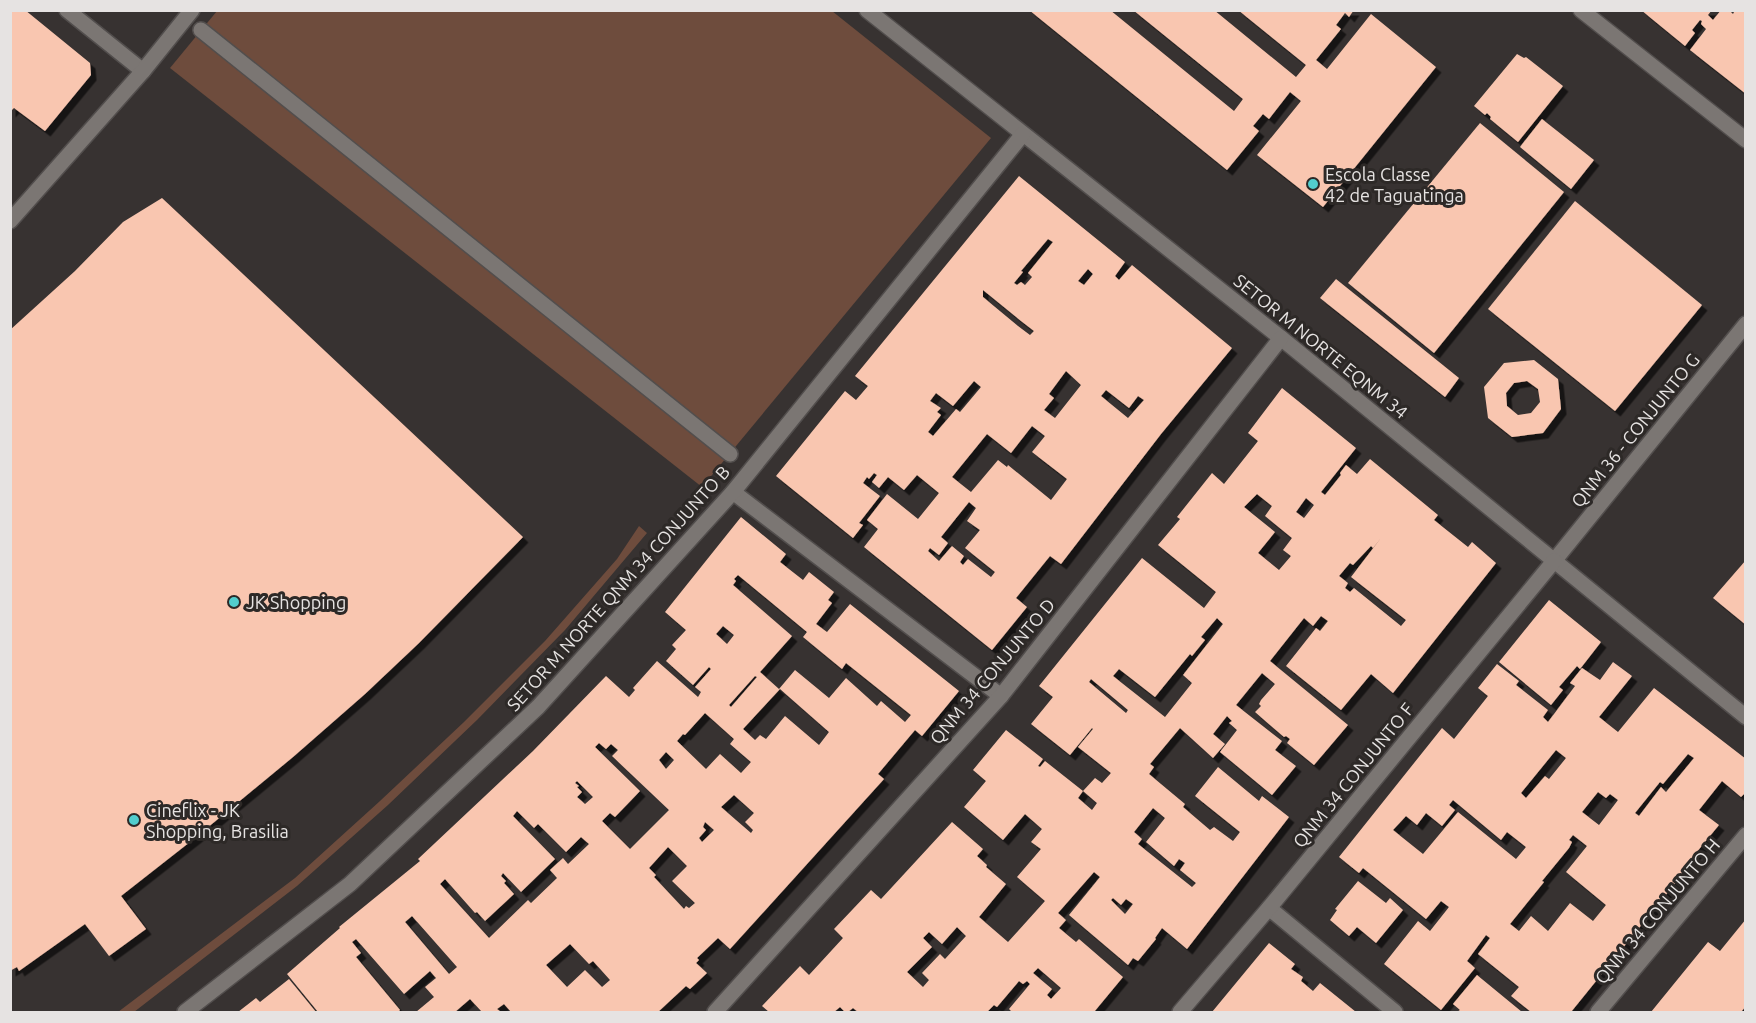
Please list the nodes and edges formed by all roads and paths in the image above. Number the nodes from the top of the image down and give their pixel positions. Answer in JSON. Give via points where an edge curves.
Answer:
{"nodes":[{"id":1,"x":67,"y":10,"type":"edge"},
{"id":2,"x":192,"y":10,"type":"edge"},
{"id":3,"x":867,"y":10,"type":"edge"},
{"id":4,"x":1581,"y":10,"type":"edge"},
{"id":5,"x":201,"y":30,"type":"dead end"},
{"id":6,"x":143,"y":71,"type":"junction"},
{"id":7,"x":1023,"y":134,"type":"junction"},
{"id":8,"x":1746,"y":140,"type":"edge"},
{"id":9,"x":10,"y":221,"type":"edge"},
{"id":10,"x":1746,"y":324,"type":"edge"},
{"id":11,"x":1281,"y":338,"type":"junction"},
{"id":12,"x":730,"y":454,"type":"dead end"},
{"id":13,"x":733,"y":492,"type":"junction"},
{"id":14,"x":1554,"y":561,"type":"junction"},
{"id":15,"x":1001,"y":696,"type":"junction"},
{"id":16,"x":1746,"y":717,"type":"edge"},
{"id":17,"x":1746,"y":835,"type":"edge"},
{"id":18,"x":1269,"y":908,"type":"junction"},
{"id":19,"x":720,"y":1011,"type":"edge"},
{"id":20,"x":185,"y":1012,"type":"edge"},
{"id":21,"x":1180,"y":1012,"type":"edge"},
{"id":22,"x":1395,"y":1012,"type":"edge"},
{"id":23,"x":1598,"y":1012,"type":"edge"}],
"edges":[{"from":1,"to":6,"type":"street"},
{"from":2,"to":6,"type":"street"},
{"from":3,"to":7,"type":"street","name":"SETOR M NORTE EQNM 34"},
{"from":4,"to":8,"type":"street"},
{"from":5,"to":12,"type":"street"},
{"from":6,"to":9,"type":"street"},
{"from":7,"to":11,"type":"street","name":"SETOR M NORTE EQNM 34"},
{"from":7,"to":13,"type":"street","name":"SETOR M NORTE QNM 34 CONJUNTO B"},
{"from":10,"to":14,"type":"street","name":"QNM 36 - CONJUNTO G"},
{"from":11,"to":14,"type":"street","name":"SETOR M NORTE EQNM 34"},
{"from":11,"to":15,"type":"street","name":"QNM 34 CONJUNTO D"},
{"from":13,"to":15,"type":"street"},
{"from":13,"to":20,"type":"street","name":"SETOR M NORTE QNM 34 CONJUNTO B","via":[[538,707],[350,884]]},
{"from":14,"to":16,"type":"street","name":"SETOR M NORTE EQNM 34"},
{"from":14,"to":18,"type":"street","name":"QNM 34 CONJUNTO F"},
{"from":15,"to":19,"type":"street","name":"QNM 34 CONJUNTO D"},
{"from":17,"to":23,"type":"street","name":"QNM 34 CONJUNTO H"},
{"from":18,"to":21,"type":"street","name":"QNM 34 CONJUNTO F"},
{"from":18,"to":22,"type":"street"}]}
